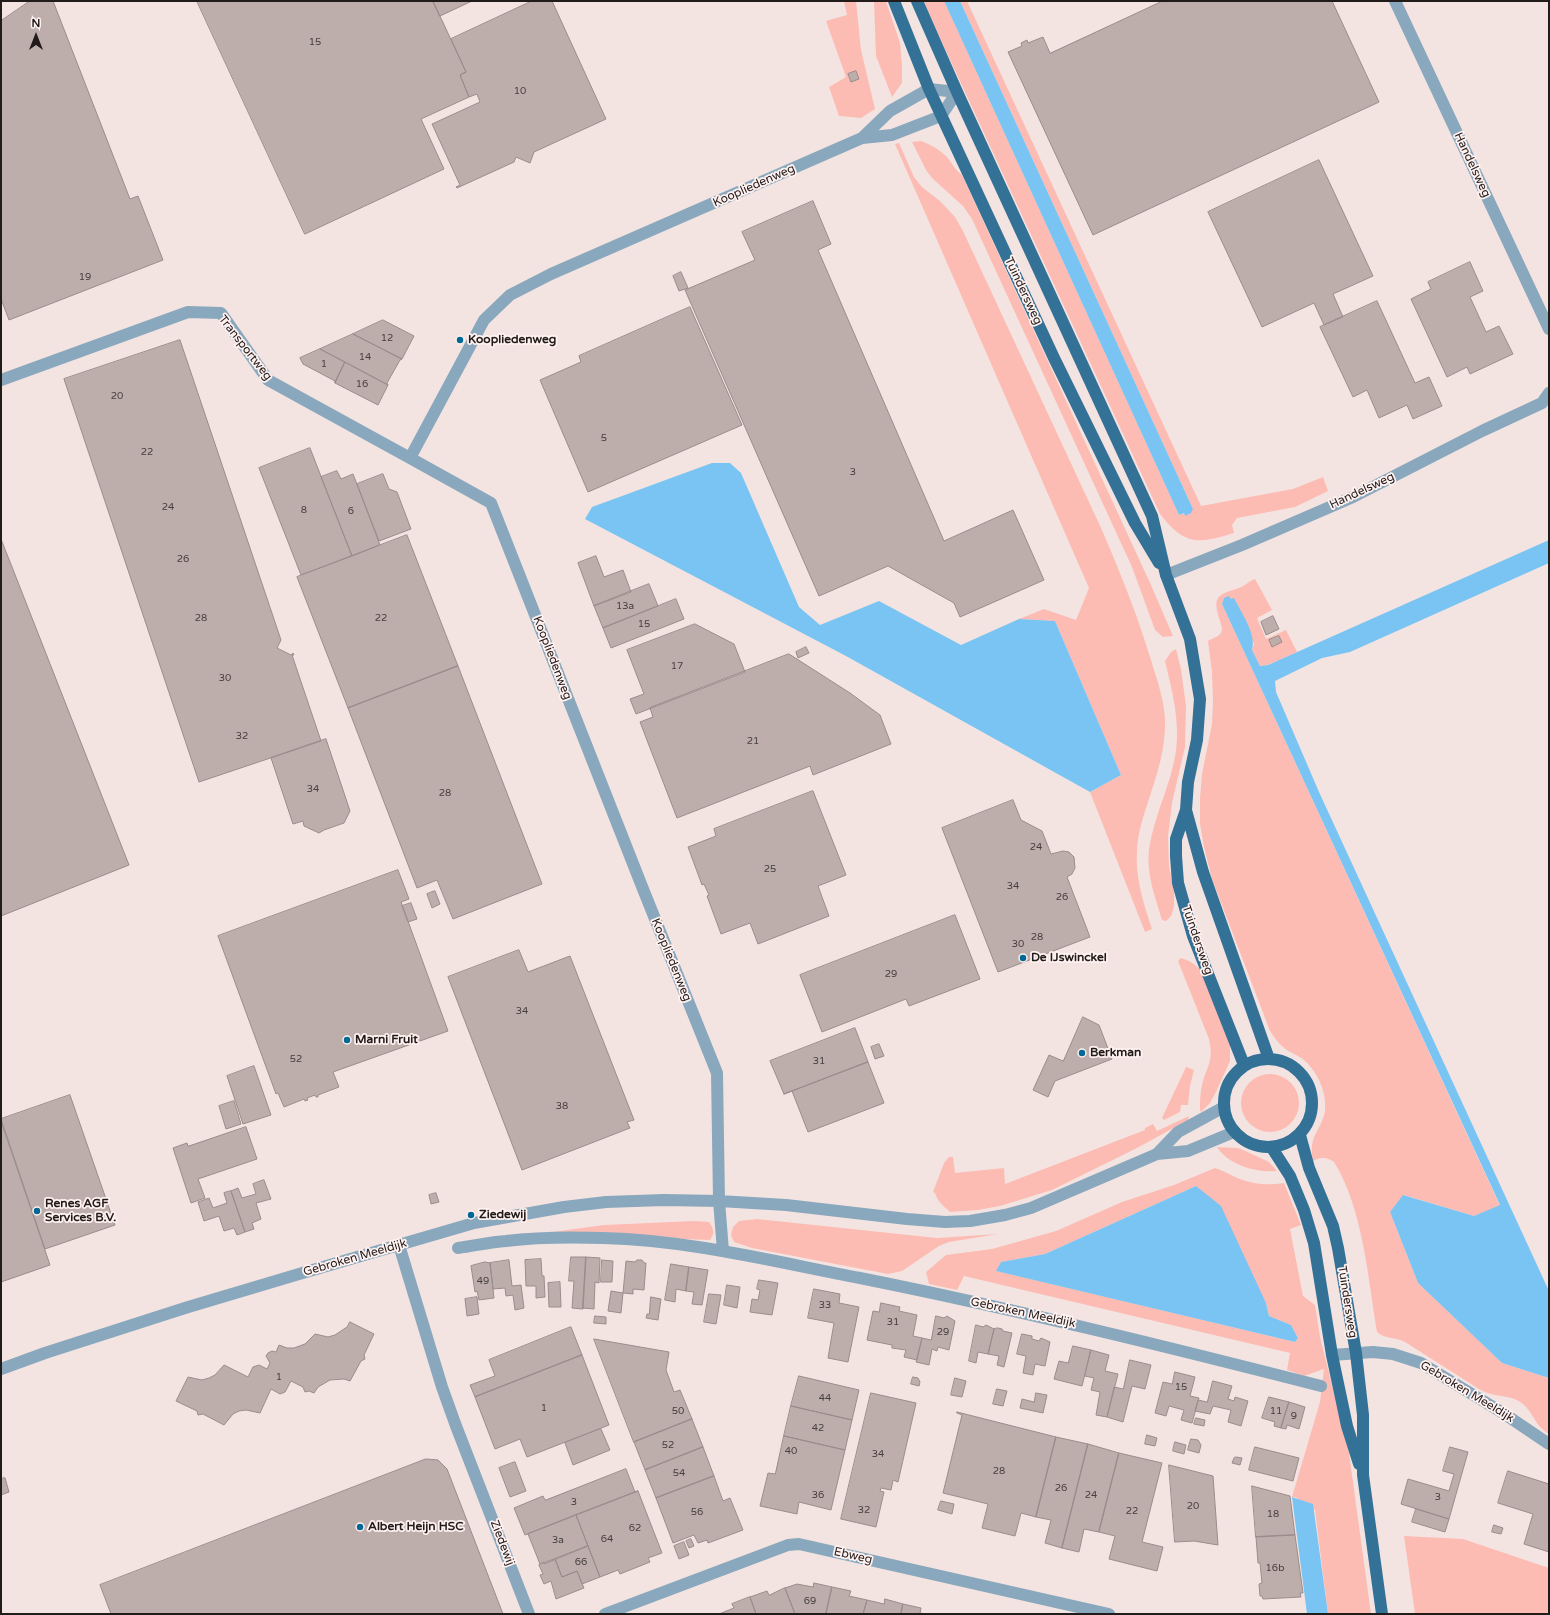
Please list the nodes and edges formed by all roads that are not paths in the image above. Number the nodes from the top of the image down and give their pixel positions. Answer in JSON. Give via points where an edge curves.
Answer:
{"nodes":[{"id":1,"x":894,"y":1,"type":"edge"},
{"id":2,"x":917,"y":1,"type":"edge"},
{"id":3,"x":1395,"y":1,"type":"edge"},
{"id":4,"x":929,"y":89,"type":"junction"},
{"id":5,"x":956,"y":92,"type":"junction"},
{"id":6,"x":941,"y":116,"type":"junction"},
{"id":7,"x":862,"y":138,"type":"junction"},
{"id":8,"x":1549,"y":329,"type":"edge"},
{"id":9,"x":1,"y":380,"type":"edge"},
{"id":10,"x":1549,"y":393,"type":"edge"},
{"id":11,"x":410,"y":458,"type":"junction"},
{"id":12,"x":1166,"y":575,"type":"junction"},
{"id":13,"x":1186,"y":810,"type":"junction"},
{"id":14,"x":1269,"y":1059,"type":"junction"},
{"id":15,"x":1244,"y":1065,"type":"junction"},
{"id":16,"x":1224,"y":1107,"type":"junction"},
{"id":17,"x":1234,"y":1132,"type":"junction"},
{"id":18,"x":1300,"y":1135,"type":"junction"},
{"id":19,"x":1272,"y":1148,"type":"junction"},
{"id":20,"x":1157,"y":1154,"type":"junction"},
{"id":21,"x":719,"y":1201,"type":"junction"},
{"id":22,"x":399,"y":1245,"type":"junction"},
{"id":23,"x":458,"y":1248,"type":"dead end"},
{"id":24,"x":723,"y":1251,"type":"junction"},
{"id":25,"x":1356,"y":1353,"type":"junction"},
{"id":26,"x":1332,"y":1355,"type":"junction"},
{"id":27,"x":1,"y":1369,"type":"edge"},
{"id":28,"x":1321,"y":1386,"type":"dead end"},
{"id":29,"x":1549,"y":1444,"type":"edge"},
{"id":30,"x":1363,"y":1475,"type":"junction"},
{"id":31,"x":529,"y":1614,"type":"edge"},
{"id":32,"x":604,"y":1614,"type":"edge"},
{"id":33,"x":1109,"y":1614,"type":"edge"},
{"id":34,"x":1382,"y":1614,"type":"edge"}],
"edges":[{"from":1,"to":4,"type":"main road","name":"Tuindersweg"},
{"from":2,"to":5,"type":"main road","name":"Tuindersweg"},
{"from":3,"to":8,"type":"street","name":"Handelsweg"},
{"from":4,"to":5,"type":"street"},
{"from":4,"to":6,"type":"main road","name":"Tuindersweg"},
{"from":4,"to":7,"type":"street","name":"Koopliedenweg","via":[[890,111]]},
{"from":5,"to":6,"type":"street"},
{"from":5,"to":12,"type":"main road","name":"Tuindersweg","via":[[1152,516]]},
{"from":6,"to":7,"type":"street","name":"Koopliedenweg","via":[[892,135]]},
{"from":6,"to":12,"type":"main road","name":"Tuindersweg","via":[[1050,351],[1135,523]]},
{"from":7,"to":11,"type":"street","name":"Koopliedenweg","via":[[552,274],[510,295],[484,320]]},
{"from":9,"to":11,"type":"street","name":"Transportweg","via":[[188,312],[221,313],[268,380]]},
{"from":10,"to":12,"type":"street","name":"Handelsweg","via":[[1542,403],[1353,496]]},
{"from":11,"to":21,"type":"street","name":"Koopliedenweg","via":[[491,503],[717,1073]]},
{"from":12,"to":13,"type":"main road","name":"Tuindersweg","via":[[1190,639],[1200,699],[1197,740],[1188,782]]},
{"from":13,"to":14,"type":"main road","name":"Tuindersweg","via":[[1202,872]]},
{"from":13,"to":15,"type":"main road","name":"Tuindersweg","via":[[1176,839],[1178,883],[1193,936]]},
{"from":14,"to":15,"type":"main road","via":[[1256,1060]]},
{"from":14,"to":18,"type":"main road","via":[[1284,1061],[1297,1069],[1307,1080],[1312,1094],[1313,1109]]},
{"from":15,"to":16,"type":"main road","via":[[1233,1076],[1225,1091]]},
{"from":16,"to":17,"type":"main road","via":[[1227,1120]]},
{"from":16,"to":20,"type":"street","name":"Gebroken Meeldijk","via":[[1178,1132]]},
{"from":17,"to":19,"type":"main road","via":[[1251,1144]]},
{"from":17,"to":20,"type":"street","name":"Gebroken Meeldijk","via":[[1188,1151]]},
{"from":18,"to":19,"type":"main road","via":[[1287,1144]]},
{"from":18,"to":25,"type":"main road","name":"Tuindersweg","via":[[1309,1168],[1333,1226]]},
{"from":19,"to":26,"type":"main road","name":"Tuindersweg","via":[[1290,1176],[1314,1243]]},
{"from":20,"to":21,"type":"street","name":"Gebroken Meeldijk","via":[[1031,1208],[970,1221],[945,1222],[786,1205]]},
{"from":21,"to":22,"type":"street","name":"Gebroken Meeldijk","via":[[606,1202],[564,1207],[474,1223]]},
{"from":21,"to":24,"type":"street"},
{"from":22,"to":27,"type":"street","name":"Gebroken Meeldijk","via":[[185,1308]]},
{"from":22,"to":31,"type":"street","name":"Ziedewij","via":[[456,1426]]},
{"from":23,"to":24,"type":"street","name":"Gebroken Meeldijk","via":[[506,1240],[605,1238]]},
{"from":24,"to":28,"type":"street","name":"Gebroken Meeldijk","via":[[906,1287],[1107,1332]]},
{"from":25,"to":26,"type":"street","name":"Gebroken Meeldijk"},
{"from":25,"to":29,"type":"street","name":"Gebroken Meeldijk","via":[[1393,1354],[1421,1363]]},
{"from":25,"to":30,"type":"main road","name":"Tuindersweg","via":[[1363,1415]]},
{"from":26,"to":30,"type":"main road","name":"Tuindersweg","via":[[1347,1426]]},
{"from":30,"to":34,"type":"main road","name":"Tuindersweg"},
{"from":32,"to":33,"type":"street","name":"Ebweg","via":[[788,1545],[799,1544]]}]}
